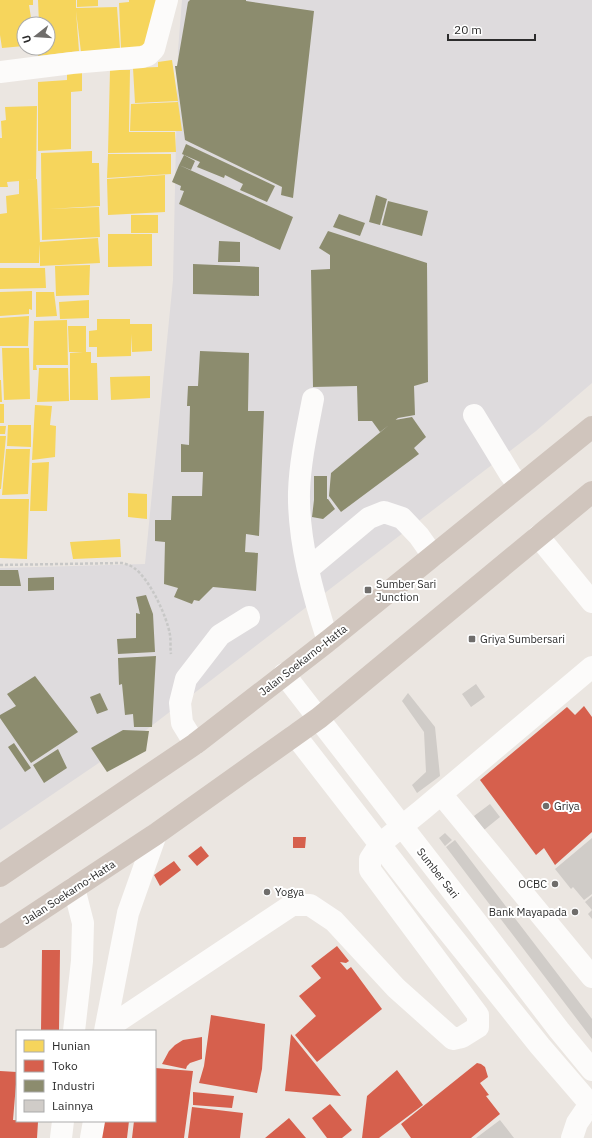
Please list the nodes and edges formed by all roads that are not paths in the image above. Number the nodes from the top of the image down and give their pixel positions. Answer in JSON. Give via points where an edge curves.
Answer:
{"nodes":[{"id":1,"x":167,"y":0,"type":"edge"},
{"id":2,"x":1,"y":68,"type":"edge"},
{"id":3,"x":313,"y":399,"type":"dead end"},
{"id":4,"x":474,"y":415,"type":"dead end"},
{"id":5,"x":592,"y":427,"type":"edge"},
{"id":6,"x":519,"y":486,"type":"junction"},
{"id":7,"x":592,"y":492,"type":"edge"},
{"id":8,"x":538,"y":536,"type":"junction"},
{"id":9,"x":433,"y":556,"type":"junction"},
{"id":10,"x":308,"y":569,"type":"junction"},
{"id":11,"x":590,"y":595,"type":"edge"},
{"id":12,"x":249,"y":617,"type":"dead end"},
{"id":13,"x":328,"y":641,"type":"junction"},
{"id":14,"x":592,"y":668,"type":"edge"},
{"id":15,"x":284,"y":674,"type":"junction"},
{"id":16,"x":319,"y":718,"type":"junction"},
{"id":17,"x":295,"y":735,"type":"junction"},
{"id":18,"x":195,"y":744,"type":"junction"},
{"id":19,"x":441,"y":794,"type":"junction"},
{"id":20,"x":402,"y":827,"type":"junction"},
{"id":21,"x":156,"y":834,"type":"junction"},
{"id":22,"x":380,"y":844,"type":"junction"},
{"id":23,"x":0,"y":876,"type":"edge"},
{"id":24,"x":74,"y":888,"type":"junction"},
{"id":25,"x":0,"y":937,"type":"edge"},
{"id":26,"x":592,"y":977,"type":"edge"},
{"id":27,"x":74,"y":1030,"type":"edge"},
{"id":28,"x":106,"y":1030,"type":"edge"},
{"id":29,"x":592,"y":1070,"type":"edge"},
{"id":30,"x":591,"y":1102,"type":"edge"},
{"id":31,"x":64,"y":1122,"type":"edge"},
{"id":32,"x":94,"y":1122,"type":"edge"},
{"id":33,"x":575,"y":1130,"type":"edge"},
{"id":34,"x":61,"y":1138,"type":"edge"},
{"id":35,"x":91,"y":1138,"type":"edge"},
{"id":36,"x":561,"y":1138,"type":"edge"}],
"edges":[{"from":1,"to":2,"type":"street","via":[[154,49],[142,58]]},
{"from":3,"to":10,"type":"street","via":[[301,465],[299,493]]},
{"from":4,"to":6,"type":"street"},
{"from":5,"to":6,"type":"highway","name":"Jalan Soekarno-Hatta"},
{"from":6,"to":9,"type":"highway","name":"Jalan Soekarno-Hatta"},
{"from":7,"to":8,"type":"highway","name":"Jalan Soekarno-Hatta"},
{"from":8,"to":11,"type":"street"},
{"from":8,"to":16,"type":"highway","name":"Jalan Soekarno-Hatta"},
{"from":9,"to":10,"type":"street","via":[[402,518],[384,512],[369,518]]},
{"from":9,"to":13,"type":"highway","name":"Jalan Soekarno-Hatta"},
{"from":10,"to":13,"type":"street","via":[[318,613]]},
{"from":12,"to":18,"type":"street","via":[[220,635],[186,679],[180,703],[182,723]]},
{"from":13,"to":15,"type":"highway","name":"Jalan Soekarno-Hatta"},
{"from":14,"to":19,"type":"street"},
{"from":15,"to":16,"type":"street","name":"Sumber Sari"},
{"from":15,"to":18,"type":"highway","name":"Jalan Soekarno-Hatta"},
{"from":16,"to":17,"type":"highway","name":"Jalan Soekarno-Hatta"},
{"from":16,"to":20,"type":"street","name":"Sumber Sari"},
{"from":17,"to":21,"type":"highway","name":"Jalan Soekarno-Hatta"},
{"from":17,"to":22,"type":"street"},
{"from":18,"to":23,"type":"highway","name":"Jalan Soekarno-Hatta"},
{"from":19,"to":20,"type":"street"},
{"from":19,"to":26,"type":"street"},
{"from":20,"to":22,"type":"street"},
{"from":20,"to":29,"type":"street","name":"Sumber Sari"},
{"from":21,"to":24,"type":"highway","name":"Jalan Soekarno-Hatta"},
{"from":21,"to":28,"type":"street","via":[[128,913]]},
{"from":22,"to":28,"type":"street","via":[[370,859],[370,870],[478,1015],[478,1027],[462,1037],[453,1039],[396,988],[334,921],[310,905],[292,905]]},
{"from":22,"to":30,"type":"street","via":[[540,1046]]},
{"from":24,"to":25,"type":"highway","name":"Jalan Soekarno-Hatta"},
{"from":24,"to":27,"type":"street","via":[[83,923],[82,961]]},
{"from":30,"to":33,"type":"street"},
{"from":31,"to":34,"type":"street"},
{"from":32,"to":35,"type":"street"},
{"from":33,"to":36,"type":"street"}]}
